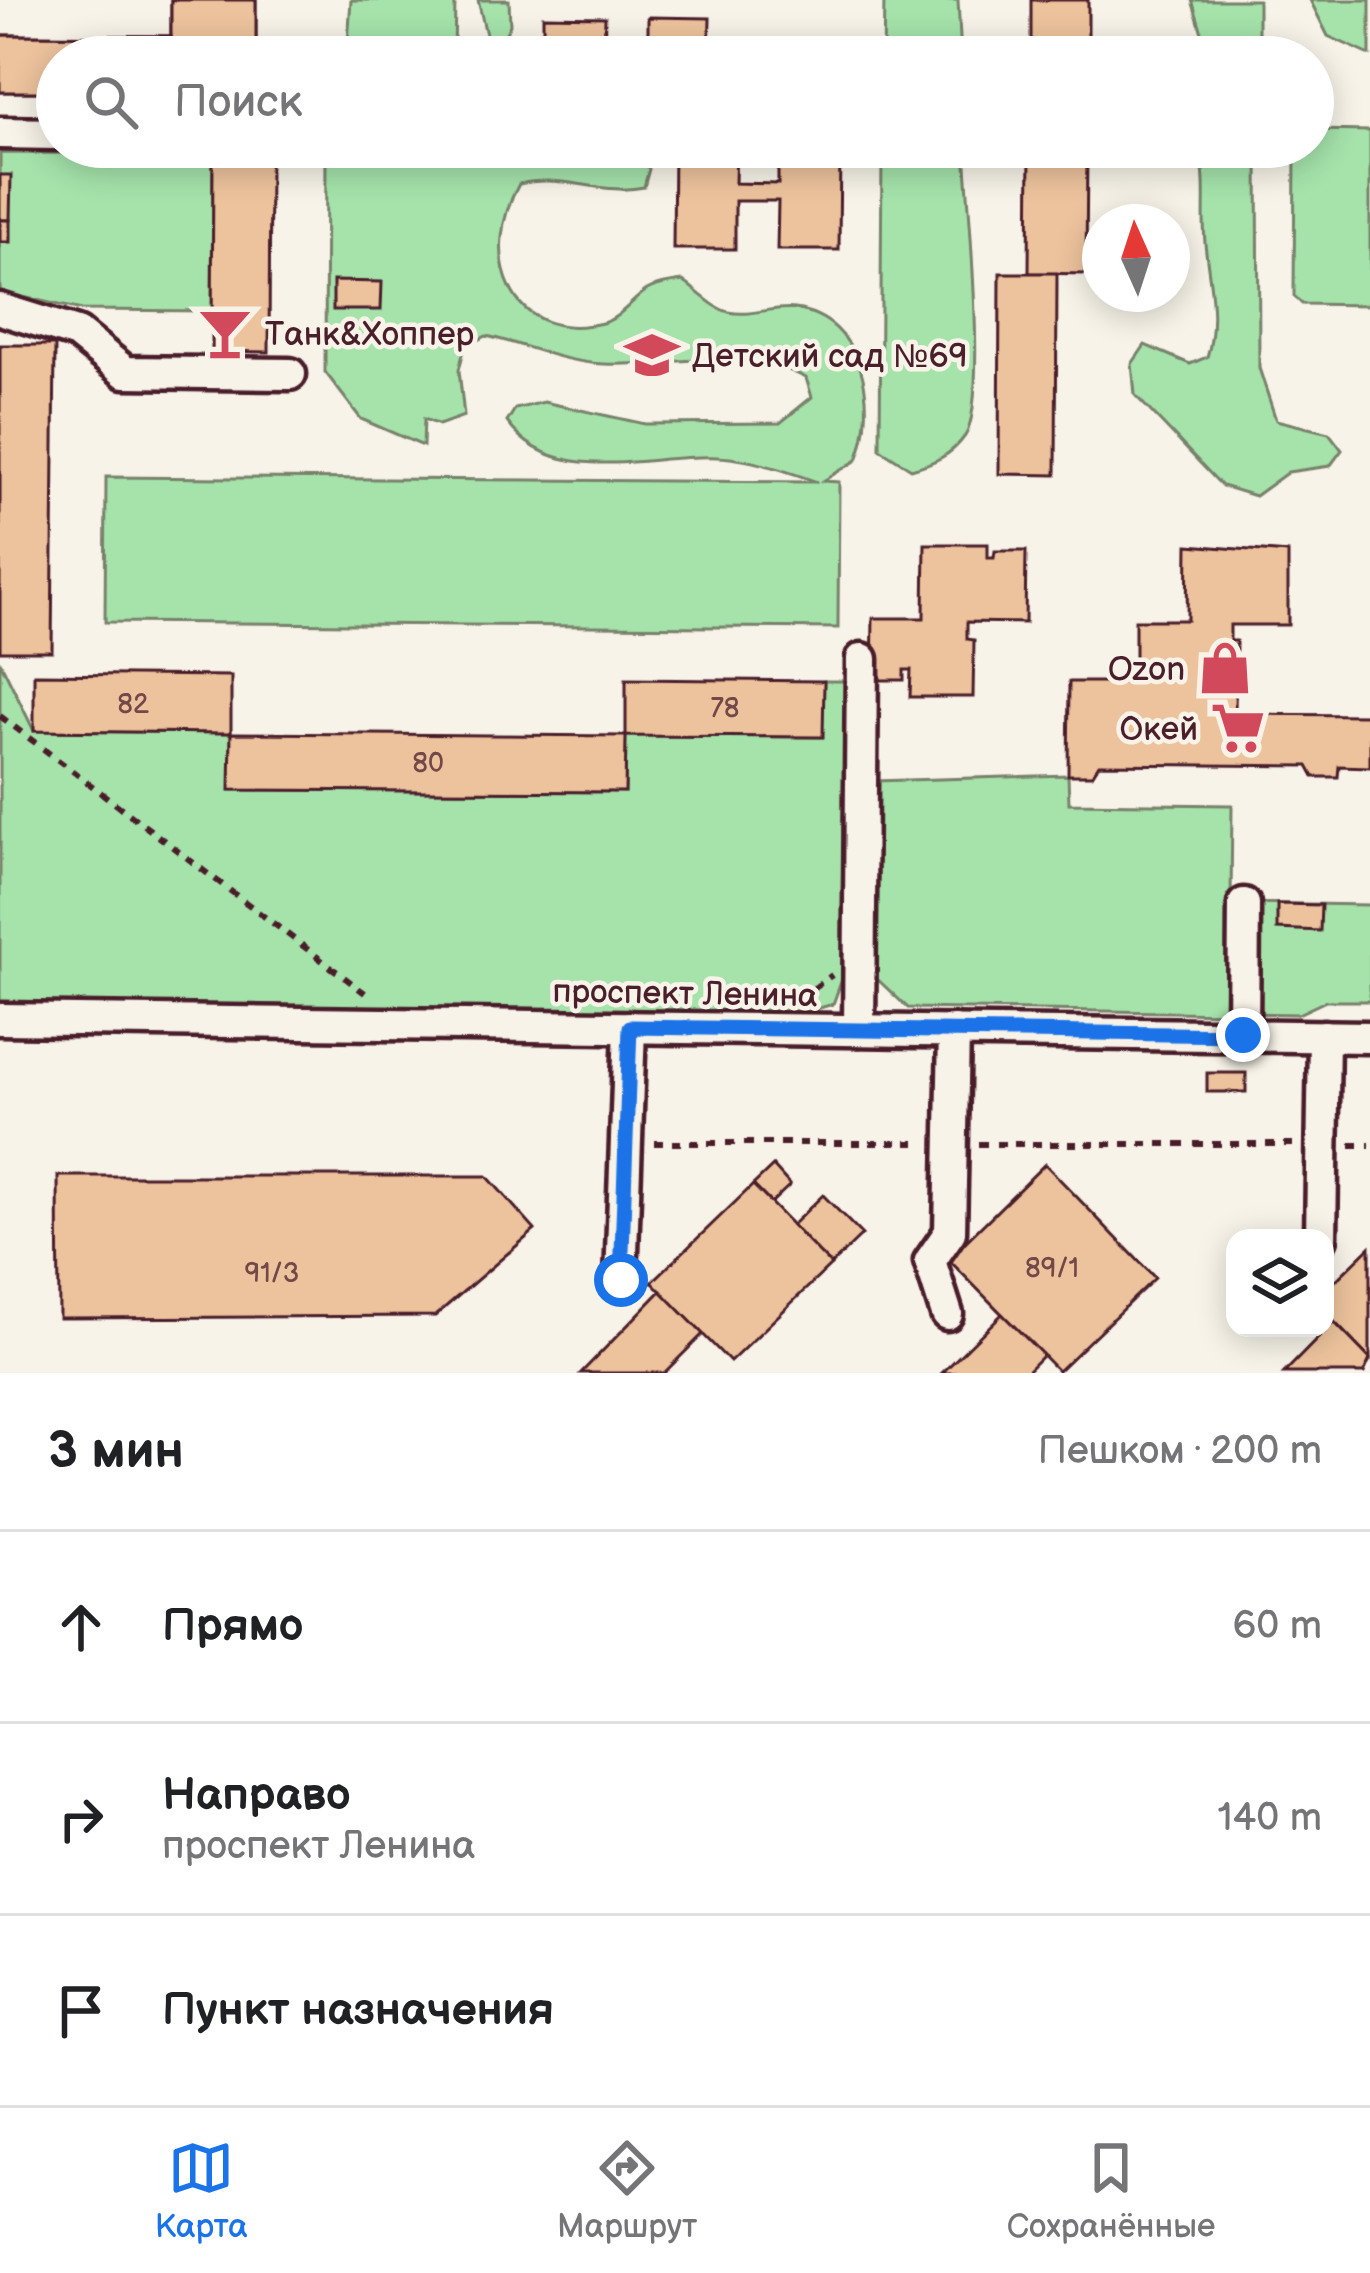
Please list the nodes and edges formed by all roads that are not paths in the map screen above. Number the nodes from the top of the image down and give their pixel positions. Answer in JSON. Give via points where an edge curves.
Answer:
{"nodes":[{"id":1,"x":0,"y":133,"type":"edge"},
{"id":2,"x":36,"y":134,"type":"edge"},
{"id":3,"x":0,"y":309,"type":"edge"},
{"id":4,"x":290,"y":374,"type":"dead end"},
{"id":5,"x":862,"y":659,"type":"dead end"},
{"id":6,"x":1244,"y":904,"type":"dead end"},
{"id":7,"x":0,"y":1018,"type":"edge"},
{"id":8,"x":69,"y":1020,"type":"junction"},
{"id":9,"x":630,"y":1027,"type":"junction"},
{"id":10,"x":859,"y":1030,"type":"junction"},
{"id":11,"x":954,"y":1031,"type":"junction"},
{"id":12,"x":1243,"y":1035,"type":"junction"},
{"id":13,"x":1324,"y":1036,"type":"junction"},
{"id":14,"x":1370,"y":1037,"type":"edge"},
{"id":15,"x":0,"y":1040,"type":"edge"},
{"id":16,"x":1321,"y":1229,"type":"edge"},
{"id":17,"x":621,"y":1280,"type":"dead end"},
{"id":18,"x":947,"y":1314,"type":"dead end"}],
"edges":[{"from":1,"to":2,"type":"street"},
{"from":3,"to":4,"type":"street","via":[[76,333],[125,373]]},
{"from":5,"to":10,"type":"street"},
{"from":6,"to":12,"type":"street"},
{"from":7,"to":8,"type":"street","name":"проспект Ленина"},
{"from":8,"to":9,"type":"street","name":"проспект Ленина"},
{"from":8,"to":15,"type":"street"},
{"from":9,"to":10,"type":"street","name":"проспект Ленина"},
{"from":9,"to":17,"type":"street"},
{"from":10,"to":11,"type":"street","name":"проспект Ленина"},
{"from":11,"to":12,"type":"street","name":"проспект Ленина"},
{"from":11,"to":18,"type":"street","via":[[950,1232],[930,1261]]},
{"from":12,"to":13,"type":"street","name":"проспект Ленина"},
{"from":13,"to":14,"type":"street","name":"проспект Ленина"},
{"from":13,"to":16,"type":"street"}]}
